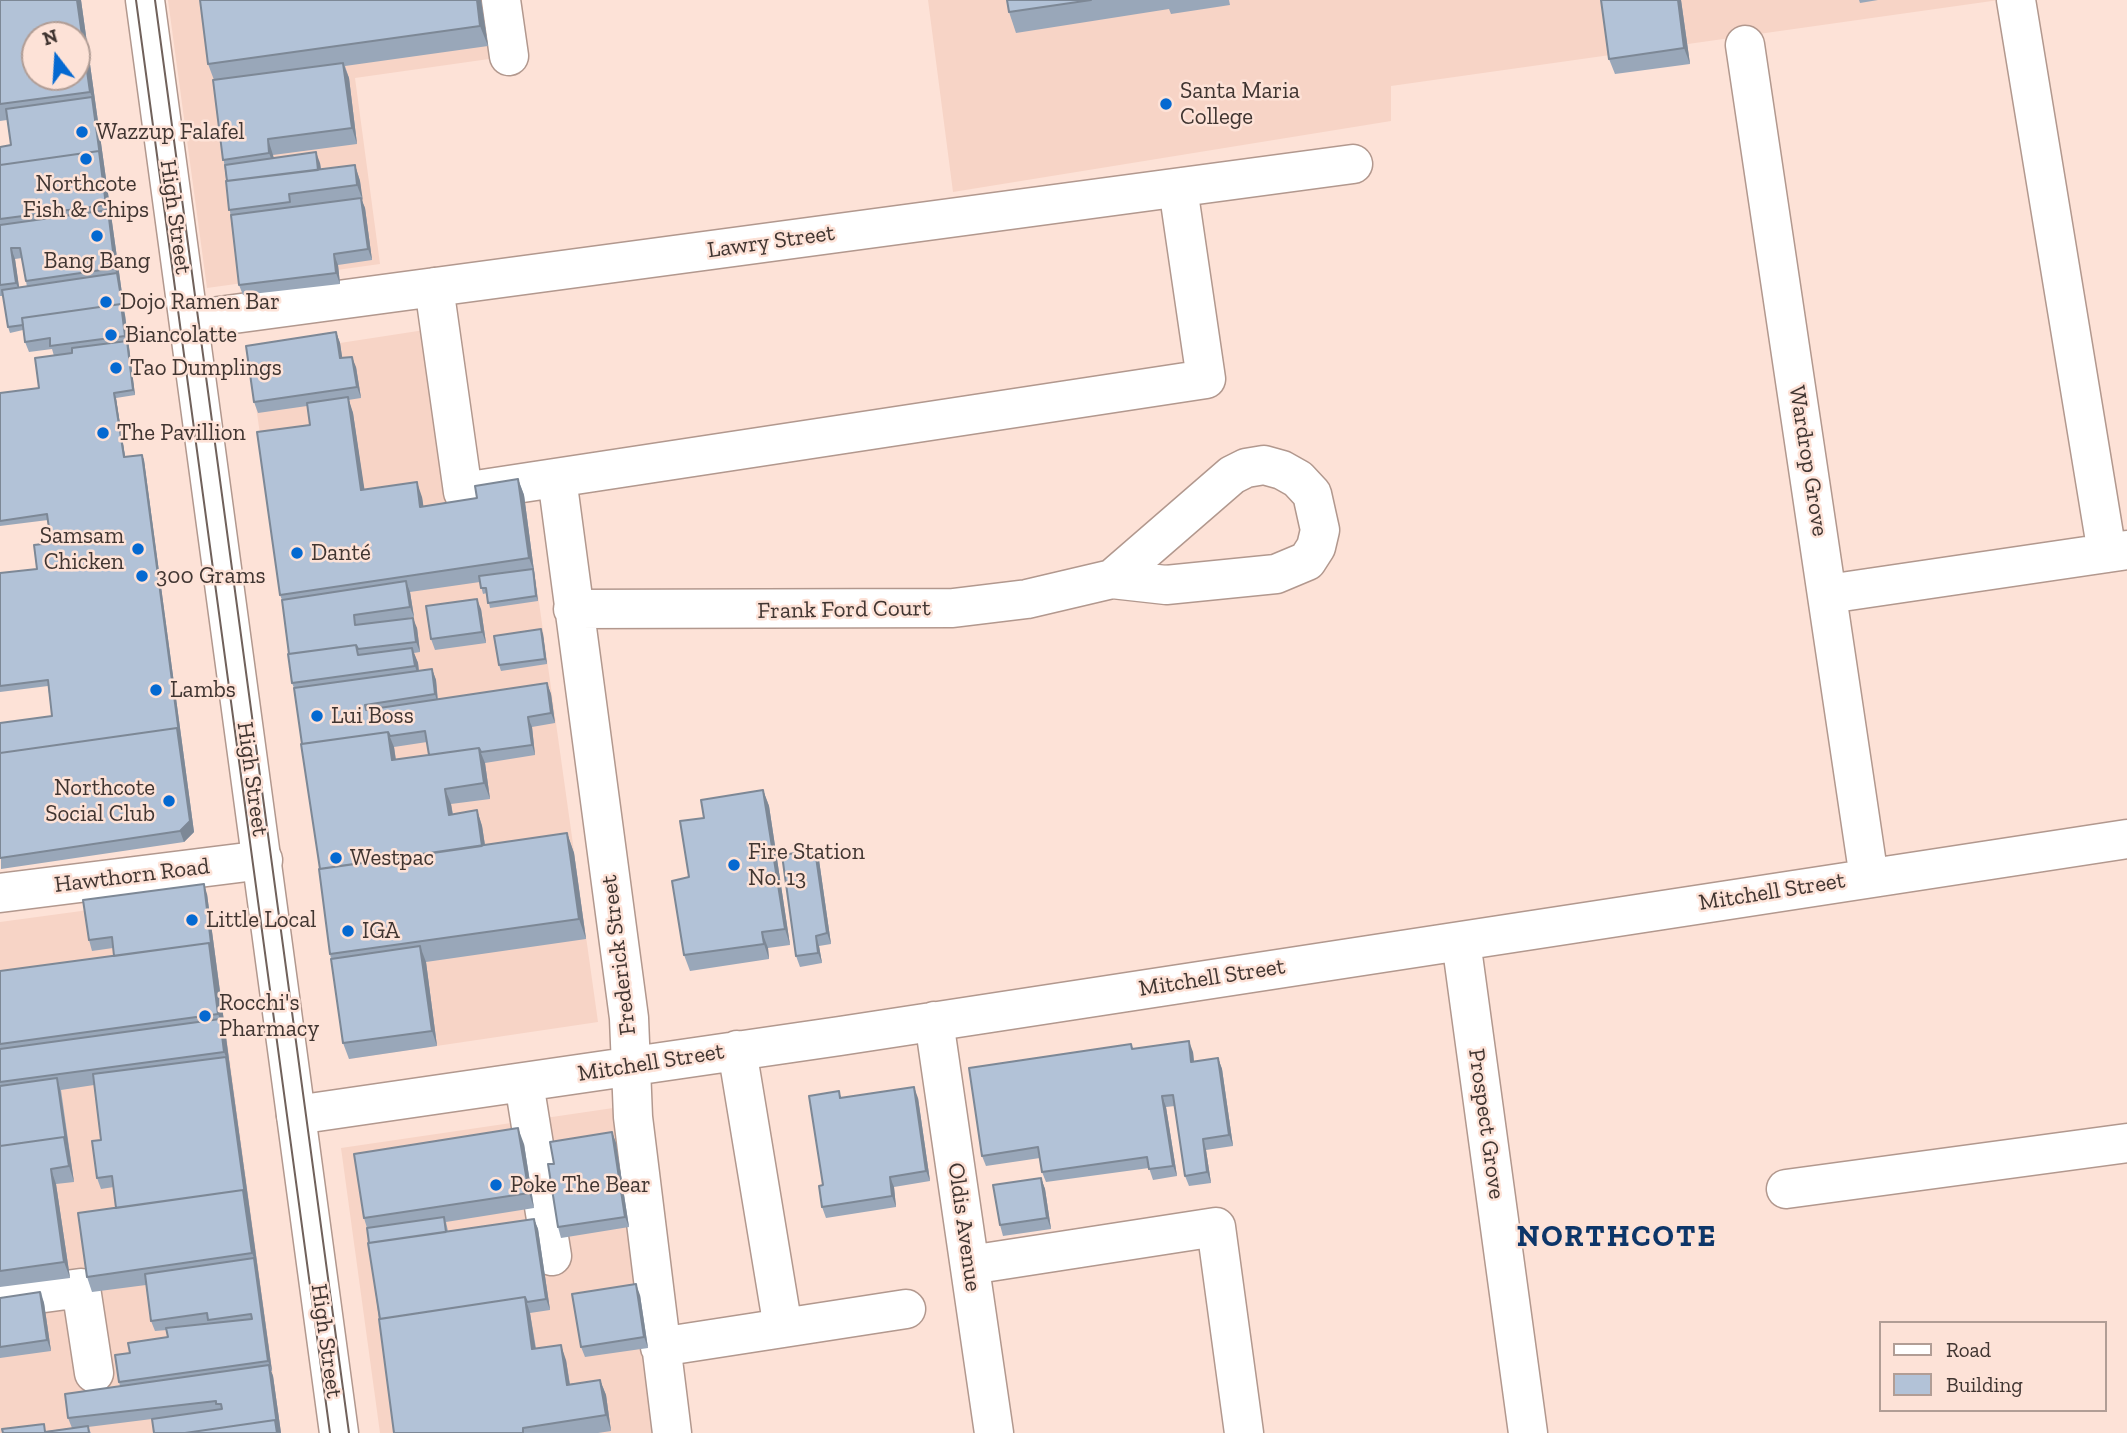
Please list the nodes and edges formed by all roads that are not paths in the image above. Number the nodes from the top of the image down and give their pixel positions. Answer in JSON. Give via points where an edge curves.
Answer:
{"nodes":[{"id":1,"x":145,"y":0,"type":"edge"},
{"id":2,"x":501,"y":0,"type":"edge"},
{"id":3,"x":2016,"y":0,"type":"edge"},
{"id":4,"x":1745,"y":45,"type":"dead end"},
{"id":5,"x":509,"y":56,"type":"dead end"},
{"id":6,"x":1353,"y":164,"type":"dead end"},
{"id":7,"x":1178,"y":188,"type":"junction"},
{"id":8,"x":433,"y":287,"type":"junction"},
{"id":9,"x":189,"y":320,"type":"junction"},
{"id":10,"x":556,"y":478,"type":"junction"},
{"id":11,"x":2117,"y":551,"type":"edge"},
{"id":12,"x":1112,"y":579,"type":"junction"},
{"id":13,"x":1828,"y":594,"type":"junction"},
{"id":14,"x":573,"y":609,"type":"junction"},
{"id":15,"x":2127,"y":839,"type":"edge"},
{"id":16,"x":263,"y":860,"type":"junction"},
{"id":17,"x":1869,"y":878,"type":"junction"},
{"id":18,"x":0,"y":893,"type":"edge"},
{"id":19,"x":1461,"y":941,"type":"junction"},
{"id":20,"x":934,"y":1021,"type":"junction"},
{"id":21,"x":737,"y":1050,"type":"junction"},
{"id":22,"x":630,"y":1066,"type":"junction"},
{"id":23,"x":524,"y":1083,"type":"junction"},
{"id":24,"x":296,"y":1115,"type":"junction"},
{"id":25,"x":2127,"y":1143,"type":"edge"},
{"id":26,"x":1786,"y":1189,"type":"dead end"},
{"id":27,"x":552,"y":1256,"type":"dead end"},
{"id":28,"x":970,"y":1265,"type":"junction"},
{"id":29,"x":0,"y":1299,"type":"edge"},
{"id":30,"x":906,"y":1309,"type":"dead end"},
{"id":31,"x":783,"y":1328,"type":"junction"},
{"id":32,"x":660,"y":1347,"type":"junction"},
{"id":33,"x":94,"y":1373,"type":"dead end"},
{"id":34,"x":339,"y":1433,"type":"edge"},
{"id":35,"x":672,"y":1433,"type":"edge"},
{"id":36,"x":994,"y":1433,"type":"edge"},
{"id":37,"x":1244,"y":1433,"type":"edge"},
{"id":38,"x":1528,"y":1433,"type":"edge"}],
"edges":[{"from":1,"to":9,"type":"street","name":"High Street"},
{"from":2,"to":5,"type":"street"},
{"from":3,"to":11,"type":"street"},
{"from":4,"to":13,"type":"street","name":"Wardrop Grove"},
{"from":6,"to":7,"type":"street","name":"Lawry Street"},
{"from":7,"to":8,"type":"street","name":"Lawry Street"},
{"from":7,"to":10,"type":"street","via":[[1206,379]]},
{"from":8,"to":9,"type":"street","name":"Lawry Street"},
{"from":8,"to":10,"type":"street","via":[[463,492]]},
{"from":9,"to":16,"type":"street","name":"High Street"},
{"from":10,"to":14,"type":"street","name":"Frederick Street"},
{"from":11,"to":13,"type":"street"},
{"from":12,"to":12,"type":"street","name":"Frank Ford Court","via":[[1232,475],[1246,468],[1264,465],[1282,470],[1312,494],[1320,530],[1316,547],[1307,561],[1293,568],[1276,574],[1166,585]]},
{"from":12,"to":14,"type":"street","name":"Frank Ford Court","via":[[1027,599],[953,608]]},
{"from":13,"to":17,"type":"street","name":"Wardrop Grove"},
{"from":14,"to":22,"type":"street","name":"Frederick Street","via":[[629,1018]]},
{"from":15,"to":17,"type":"street","name":"Mitchell Street"},
{"from":16,"to":18,"type":"street","name":"Hawthorn Road"},
{"from":16,"to":24,"type":"street","name":"High Street"},
{"from":17,"to":19,"type":"street","name":"Mitchell Street"},
{"from":19,"to":20,"type":"street","name":"Mitchell Street"},
{"from":19,"to":38,"type":"street","name":"Prospect Grove"},
{"from":20,"to":21,"type":"street","name":"Mitchell Street"},
{"from":20,"to":28,"type":"street","name":"Oldis Avenue"},
{"from":21,"to":22,"type":"street","name":"Mitchell Street"},
{"from":21,"to":31,"type":"street"},
{"from":22,"to":23,"type":"street","name":"Mitchell Street"},
{"from":22,"to":32,"type":"street","name":"Frederick Street"},
{"from":23,"to":24,"type":"street","name":"Mitchell Street"},
{"from":23,"to":27,"type":"street"},
{"from":24,"to":34,"type":"street","name":"High Street"},
{"from":25,"to":26,"type":"street"},
{"from":28,"to":36,"type":"street","name":"Oldis Avenue"},
{"from":28,"to":37,"type":"street","via":[[1216,1227]]},
{"from":29,"to":33,"type":"street","via":[[81,1288]]},
{"from":30,"to":31,"type":"street"},
{"from":31,"to":32,"type":"street"},
{"from":32,"to":35,"type":"street","name":"Frederick Street"}]}
